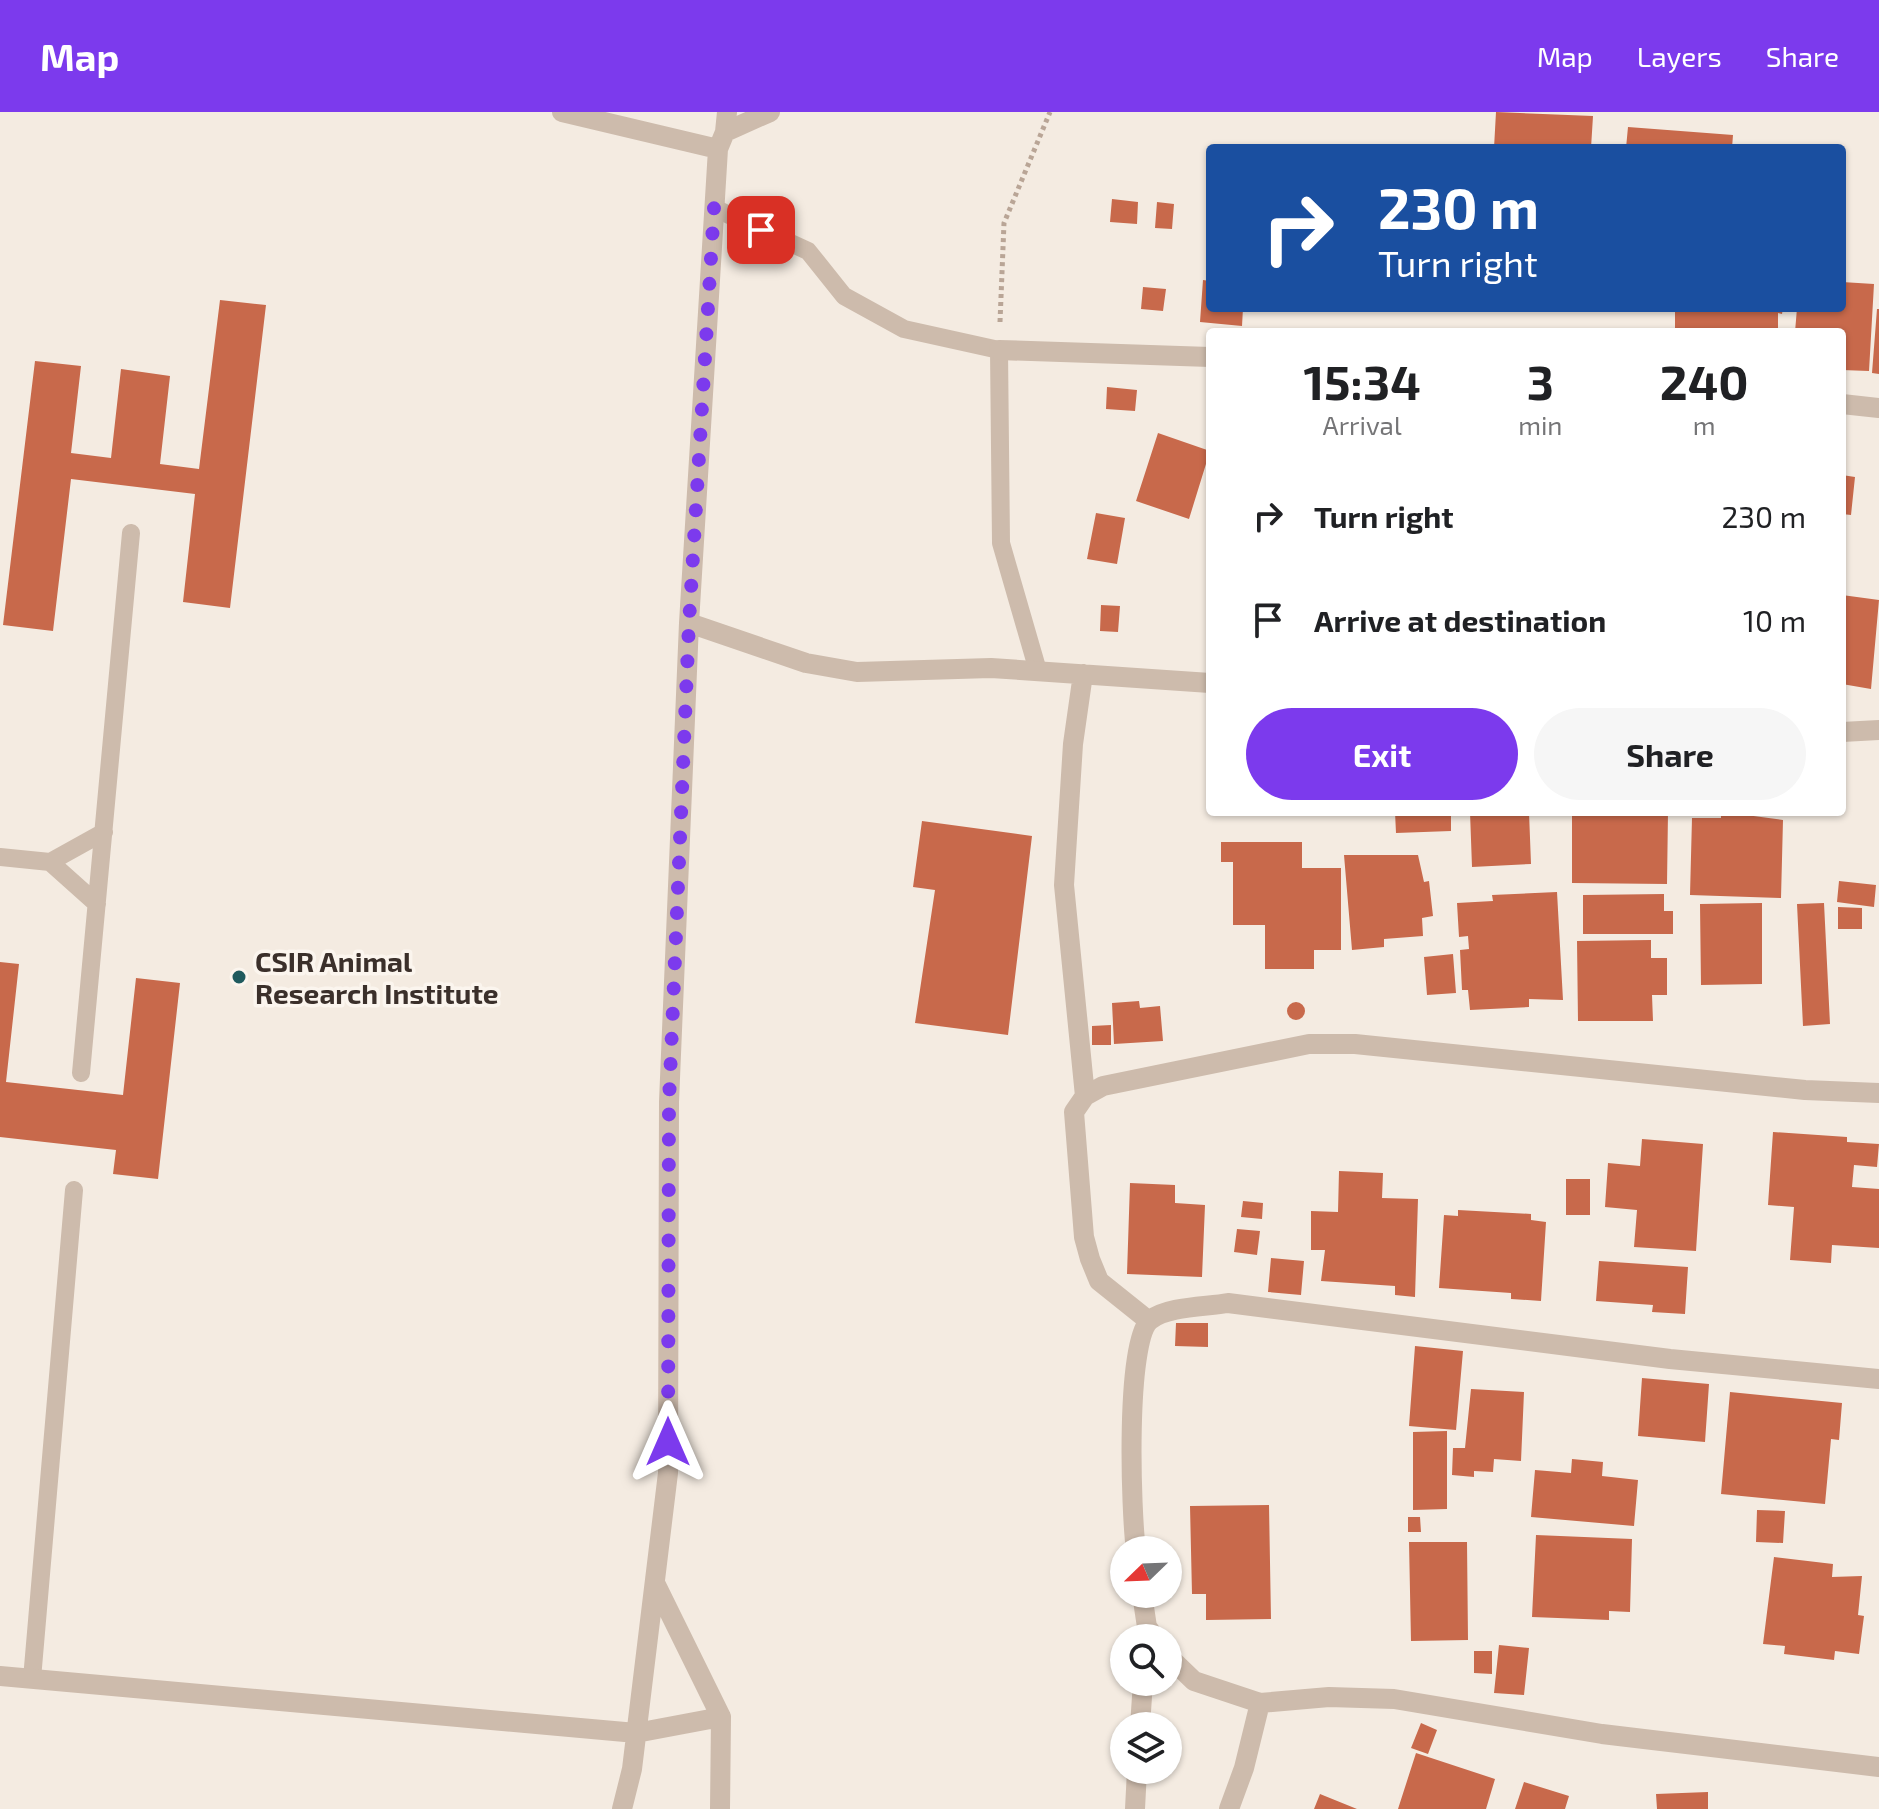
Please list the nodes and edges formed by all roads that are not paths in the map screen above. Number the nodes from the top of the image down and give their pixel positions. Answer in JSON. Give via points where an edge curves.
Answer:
{"nodes":[{"id":1,"x":562,"y":112,"type":"edge"},
{"id":2,"x":770,"y":112,"type":"edge"},
{"id":3,"x":723,"y":131,"type":"edge"},
{"id":4,"x":714,"y":208,"type":"junction"},
{"id":5,"x":999,"y":350,"type":"junction"},
{"id":6,"x":1206,"y":357,"type":"edge"},
{"id":7,"x":1846,"y":404,"type":"edge"},
{"id":8,"x":1879,"y":408,"type":"edge"},
{"id":9,"x":131,"y":533,"type":"dead end"},
{"id":10,"x":689,"y":623,"type":"junction"},
{"id":11,"x":1038,"y":671,"type":"junction"},
{"id":12,"x":1083,"y":674,"type":"junction"},
{"id":13,"x":1206,"y":683,"type":"edge"},
{"id":14,"x":1879,"y":730,"type":"edge"},
{"id":15,"x":1846,"y":732,"type":"edge"},
{"id":16,"x":104,"y":832,"type":"junction"},
{"id":17,"x":0,"y":857,"type":"edge"},
{"id":18,"x":50,"y":862,"type":"junction"},
{"id":19,"x":97,"y":904,"type":"junction"},
{"id":20,"x":81,"y":1073,"type":"dead end"},
{"id":21,"x":1879,"y":1093,"type":"edge"},
{"id":22,"x":1085,"y":1096,"type":"junction"},
{"id":23,"x":74,"y":1190,"type":"dead end"},
{"id":24,"x":1149,"y":1321,"type":"junction"},
{"id":25,"x":1879,"y":1379,"type":"edge"},
{"id":26,"x":1135,"y":1536,"type":"edge"},
{"id":27,"x":655,"y":1583,"type":"junction"},
{"id":28,"x":1182,"y":1669,"type":"edge"},
{"id":29,"x":0,"y":1676,"type":"edge"},
{"id":30,"x":32,"y":1679,"type":"junction"},
{"id":31,"x":1260,"y":1703,"type":"junction"},
{"id":32,"x":721,"y":1717,"type":"junction"},
{"id":33,"x":636,"y":1733,"type":"junction"},
{"id":34,"x":1879,"y":1767,"type":"edge"},
{"id":35,"x":1136,"y":1784,"type":"edge"},
{"id":36,"x":622,"y":1809,"type":"edge"},
{"id":37,"x":720,"y":1809,"type":"edge"},
{"id":38,"x":1135,"y":1809,"type":"edge"},
{"id":39,"x":1229,"y":1809,"type":"edge"}],
"edges":[{"from":1,"to":3,"type":"street"},
{"from":2,"to":3,"type":"street"},
{"from":3,"to":4,"type":"street"},
{"from":4,"to":5,"type":"lane","via":[[808,251],[844,296],[904,329]]},
{"from":4,"to":10,"type":"street"},
{"from":5,"to":6,"type":"street"},
{"from":5,"to":11,"type":"lane","via":[[1001,543]]},
{"from":7,"to":8,"type":"street"},
{"from":9,"to":16,"type":"lane"},
{"from":10,"to":11,"type":"street","via":[[806,663],[857,672]]},
{"from":10,"to":27,"type":"street","via":[[669,1102],[668,1473]]},
{"from":11,"to":12,"type":"street"},
{"from":12,"to":13,"type":"street"},
{"from":12,"to":22,"type":"street","via":[[1064,885]]},
{"from":14,"to":15,"type":"street"},
{"from":16,"to":18,"type":"lane"},
{"from":16,"to":19,"type":"lane"},
{"from":17,"to":18,"type":"lane"},
{"from":18,"to":19,"type":"lane"},
{"from":19,"to":20,"type":"lane"},
{"from":21,"to":22,"type":"street","via":[[1325,1044],[1103,1086]]},
{"from":22,"to":24,"type":"street","via":[[1074,1112],[1087,1248],[1099,1281]]},
{"from":23,"to":30,"type":"lane"},
{"from":24,"to":25,"type":"street","via":[[1228,1303],[1670,1359]]},
{"from":24,"to":26,"type":"street","via":[[1141,1334],[1131,1417]]},
{"from":27,"to":32,"type":"street"},
{"from":27,"to":33,"type":"street"},
{"from":28,"to":31,"type":"street","via":[[1194,1681]]},
{"from":29,"to":30,"type":"street"},
{"from":30,"to":33,"type":"street"},
{"from":31,"to":34,"type":"street","via":[[1394,1699],[1602,1734]]},
{"from":31,"to":39,"type":"street"},
{"from":32,"to":33,"type":"street"},
{"from":32,"to":37,"type":"street"},
{"from":33,"to":36,"type":"street"},
{"from":35,"to":38,"type":"street"}]}
